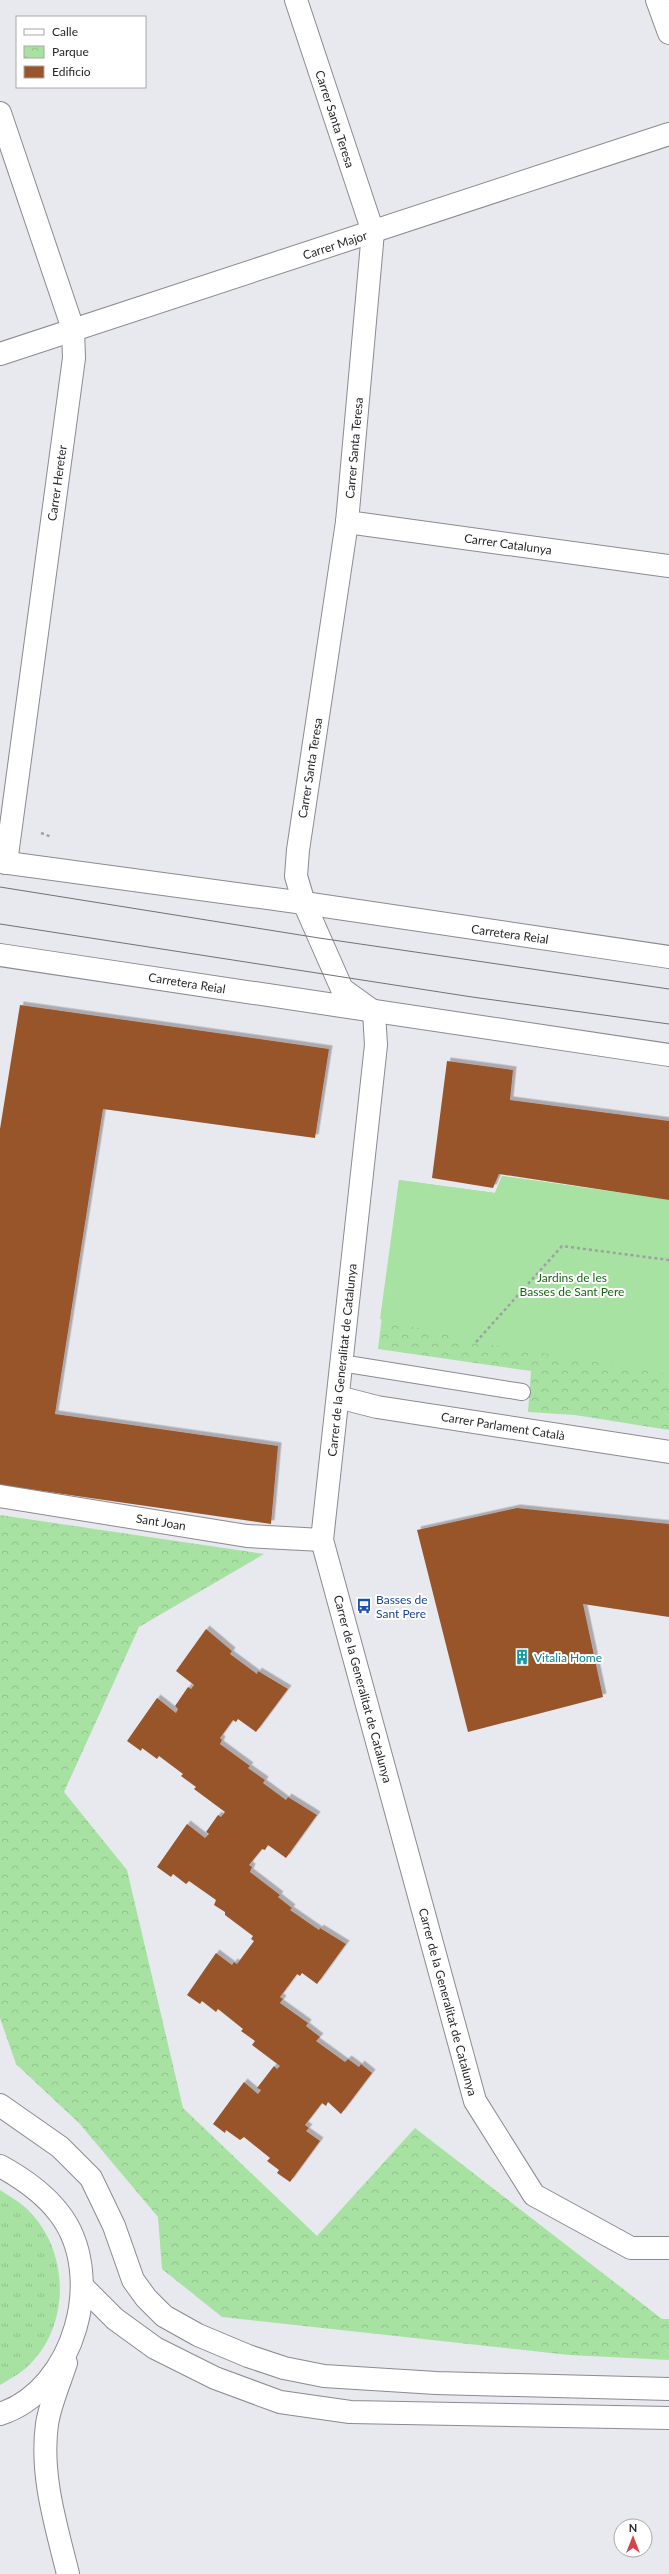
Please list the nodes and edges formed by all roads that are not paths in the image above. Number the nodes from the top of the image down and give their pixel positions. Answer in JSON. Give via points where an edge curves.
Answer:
{"nodes":[{"id":1,"x":296,"y":0,"type":"edge"},
{"id":2,"x":657,"y":0,"type":"edge"},
{"id":3,"x":669,"y":33,"type":"edge"},
{"id":4,"x":0,"y":113,"type":"edge"},
{"id":5,"x":669,"y":134,"type":"edge"},
{"id":6,"x":373,"y":232,"type":"junction"},
{"id":7,"x":72,"y":329,"type":"junction"},
{"id":8,"x":0,"y":354,"type":"edge"},
{"id":9,"x":347,"y":522,"type":"junction"},
{"id":10,"x":669,"y":566,"type":"edge"},
{"id":11,"x":3,"y":863,"type":"edge"},
{"id":12,"x":304,"y":903,"type":"junction"},
{"id":13,"x":0,"y":955,"type":"edge"},
{"id":14,"x":669,"y":957,"type":"edge"},
{"id":15,"x":374,"y":1012,"type":"junction"},
{"id":16,"x":669,"y":1055,"type":"edge"},
{"id":17,"x":341,"y":1363,"type":"junction"},
{"id":18,"x":522,"y":1392,"type":"dead end"},
{"id":19,"x":338,"y":1397,"type":"junction"},
{"id":20,"x":669,"y":1452,"type":"edge"},
{"id":21,"x":0,"y":1496,"type":"edge"},
{"id":22,"x":322,"y":1540,"type":"junction"},
{"id":23,"x":0,"y":2105,"type":"edge"},
{"id":24,"x":0,"y":2166,"type":"edge"},
{"id":25,"x":669,"y":2248,"type":"edge"},
{"id":26,"x":83,"y":2287,"type":"junction"},
{"id":27,"x":72,"y":2342,"type":"junction"},
{"id":28,"x":669,"y":2389,"type":"edge"},
{"id":29,"x":0,"y":2414,"type":"edge"},
{"id":30,"x":669,"y":2418,"type":"edge"},
{"id":31,"x":68,"y":2574,"type":"edge"}],
"edges":[{"from":1,"to":6,"type":"main road","name":"Carrer Santa Teresa"},
{"from":2,"to":3,"type":"main road"},
{"from":4,"to":7,"type":"main road","name":"Carrer Hereter"},
{"from":5,"to":6,"type":"main road","name":"Carrer Major"},
{"from":6,"to":7,"type":"main road","name":"Carrer Major"},
{"from":6,"to":9,"type":"main road","name":"Carrer Santa Teresa"},
{"from":7,"to":8,"type":"main road","name":"Carrer Major"},
{"from":7,"to":11,"type":"main road","name":"Carrer Hereter","via":[[74,358]]},
{"from":9,"to":10,"type":"main road","name":"Carrer Catalunya"},
{"from":9,"to":12,"type":"main road","name":"Carrer Santa Teresa","via":[[298,850],[296,876]]},
{"from":11,"to":12,"type":"main road","name":"Carretera Reial"},
{"from":12,"to":14,"type":"main road","name":"Carretera Reial"},
{"from":12,"to":15,"type":"main road","name":"Carretera Reial","via":[[342,989]]},
{"from":13,"to":15,"type":"main road","name":"Carretera Reial"},
{"from":15,"to":16,"type":"main road","name":"Carretera Reial"},
{"from":15,"to":17,"type":"main road","name":"Carrer de la Generalitat de Catalunya","via":[[376,1045]]},
{"from":17,"to":18,"type":"lane"},
{"from":17,"to":19,"type":"main road","name":"Carrer de la Generalitat de Catalunya"},
{"from":19,"to":20,"type":"main road","name":"Carrer Parlament Català","via":[[377,1407]]},
{"from":19,"to":22,"type":"main road","name":"Carrer de la Generalitat de Catalunya"},
{"from":21,"to":22,"type":"main road","name":"Sant Joan","via":[[247,1536]]},
{"from":22,"to":25,"type":"main road","name":"Carrer de la Generalitat de Catalunya","via":[[475,2101],[534,2195],[631,2248]]},
{"from":23,"to":28,"type":"main road","via":[[60,2147],[91,2178],[114,2226],[133,2280],[164,2316],[198,2335],[284,2368],[324,2376],[436,2383]]},
{"from":24,"to":26,"type":"main road","via":[[27,2181],[59,2213],[74,2242]]},
{"from":26,"to":27,"type":"main road"},
{"from":26,"to":30,"type":"main road","via":[[115,2319],[155,2348],[215,2378],[280,2402],[350,2412]]},
{"from":27,"to":29,"type":"main road","via":[[58,2369],[35,2392],[13,2410]]},
{"from":27,"to":31,"type":"main road","via":[[48,2422],[44,2454],[47,2481]]}]}
